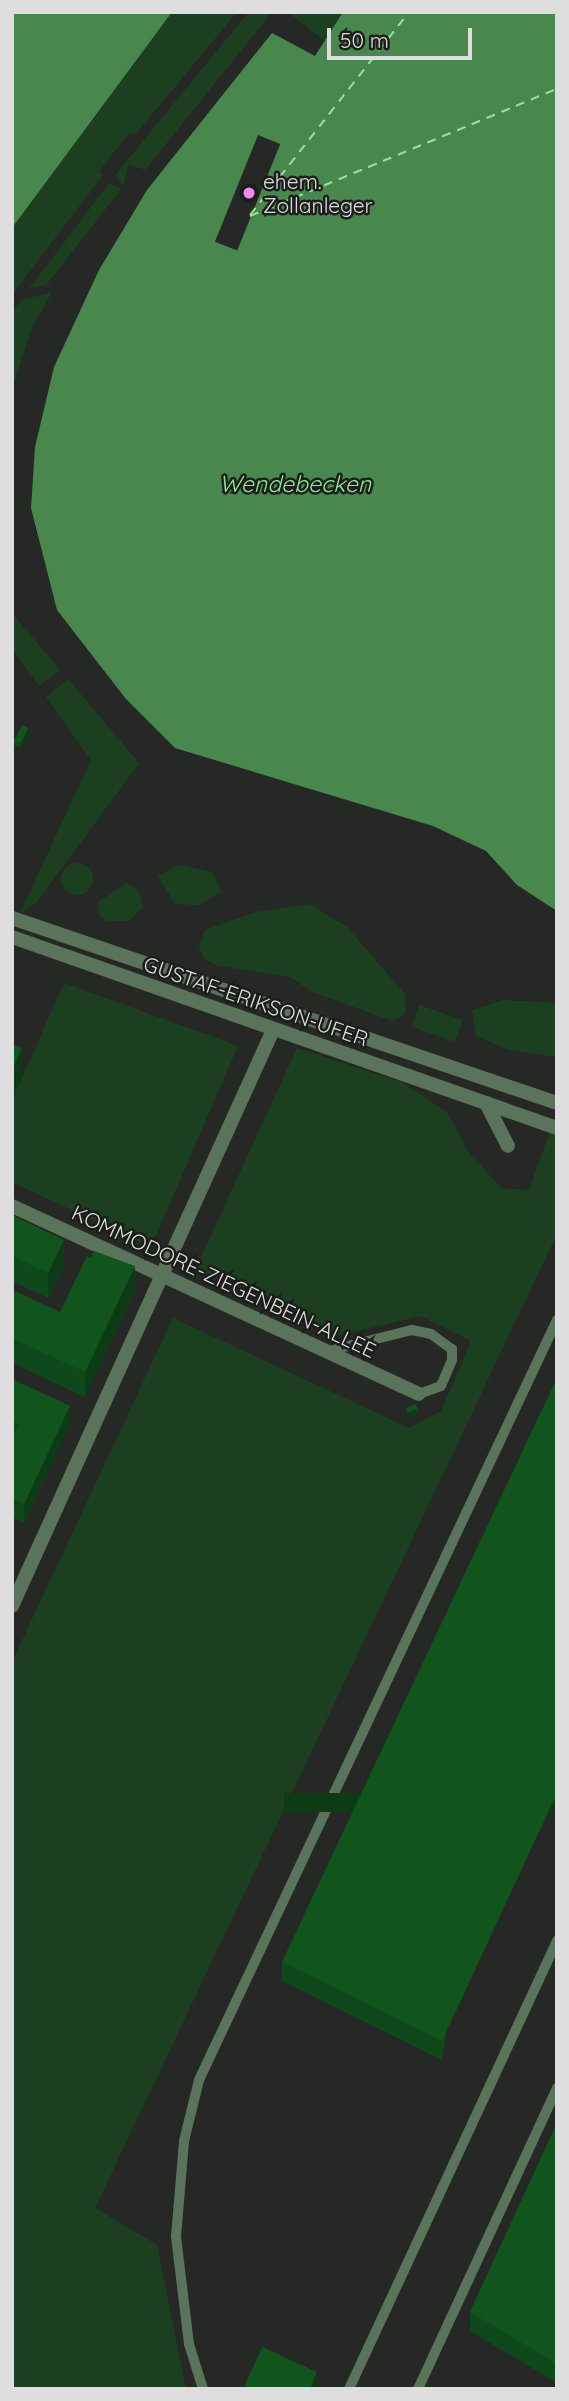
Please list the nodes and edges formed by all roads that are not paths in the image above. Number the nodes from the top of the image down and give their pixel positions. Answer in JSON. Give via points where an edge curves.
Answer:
{"nodes":[{"id":1,"x":12,"y":918,"type":"edge"},
{"id":2,"x":12,"y":937,"type":"edge"},
{"id":3,"x":273,"y":1030,"type":"junction"},
{"id":4,"x":486,"y":1103,"type":"junction"},
{"id":5,"x":557,"y":1103,"type":"edge"},
{"id":6,"x":557,"y":1128,"type":"edge"},
{"id":7,"x":508,"y":1146,"type":"dead end"},
{"id":8,"x":12,"y":1206,"type":"edge"},
{"id":9,"x":161,"y":1276,"type":"junction"},
{"id":10,"x":557,"y":1320,"type":"edge"},
{"id":11,"x":325,"y":1352,"type":"junction"},
{"id":12,"x":419,"y":1394,"type":"joint"},
{"id":13,"x":12,"y":1606,"type":"edge"},
{"id":14,"x":557,"y":1940,"type":"edge"},
{"id":15,"x":557,"y":2088,"type":"edge"},
{"id":16,"x":203,"y":2389,"type":"edge"},
{"id":17,"x":349,"y":2389,"type":"edge"},
{"id":18,"x":418,"y":2389,"type":"edge"}],
"edges":[{"from":1,"to":5,"type":"street"},
{"from":2,"to":3,"type":"street","name":"GUSTAF-ERIKSON-UFER"},
{"from":3,"to":4,"type":"street","name":"GUSTAF-ERIKSON-UFER"},
{"from":3,"to":9,"type":"street"},
{"from":4,"to":6,"type":"street","name":"GUSTAF-ERIKSON-UFER"},
{"from":4,"to":7,"type":"street"},
{"from":8,"to":9,"type":"street","name":"KOMMODORE-ZIEGENBEIN-ALLEE"},
{"from":9,"to":11,"type":"street","name":"KOMMODORE-ZIEGENBEIN-ALLEE"},
{"from":9,"to":13,"type":"street"},
{"from":10,"to":16,"type":"lane","via":[[199,2080],[184,2141],[176,2237],[189,2344]]},
{"from":11,"to":12,"type":"street","name":"KOMMODORE-ZIEGENBEIN-ALLEE"},
{"from":11,"to":12,"type":"lane","via":[[411,1330],[431,1334],[452,1349],[452,1360],[440,1386]]},
{"from":14,"to":17,"type":"lane"},
{"from":15,"to":18,"type":"lane"}]}
